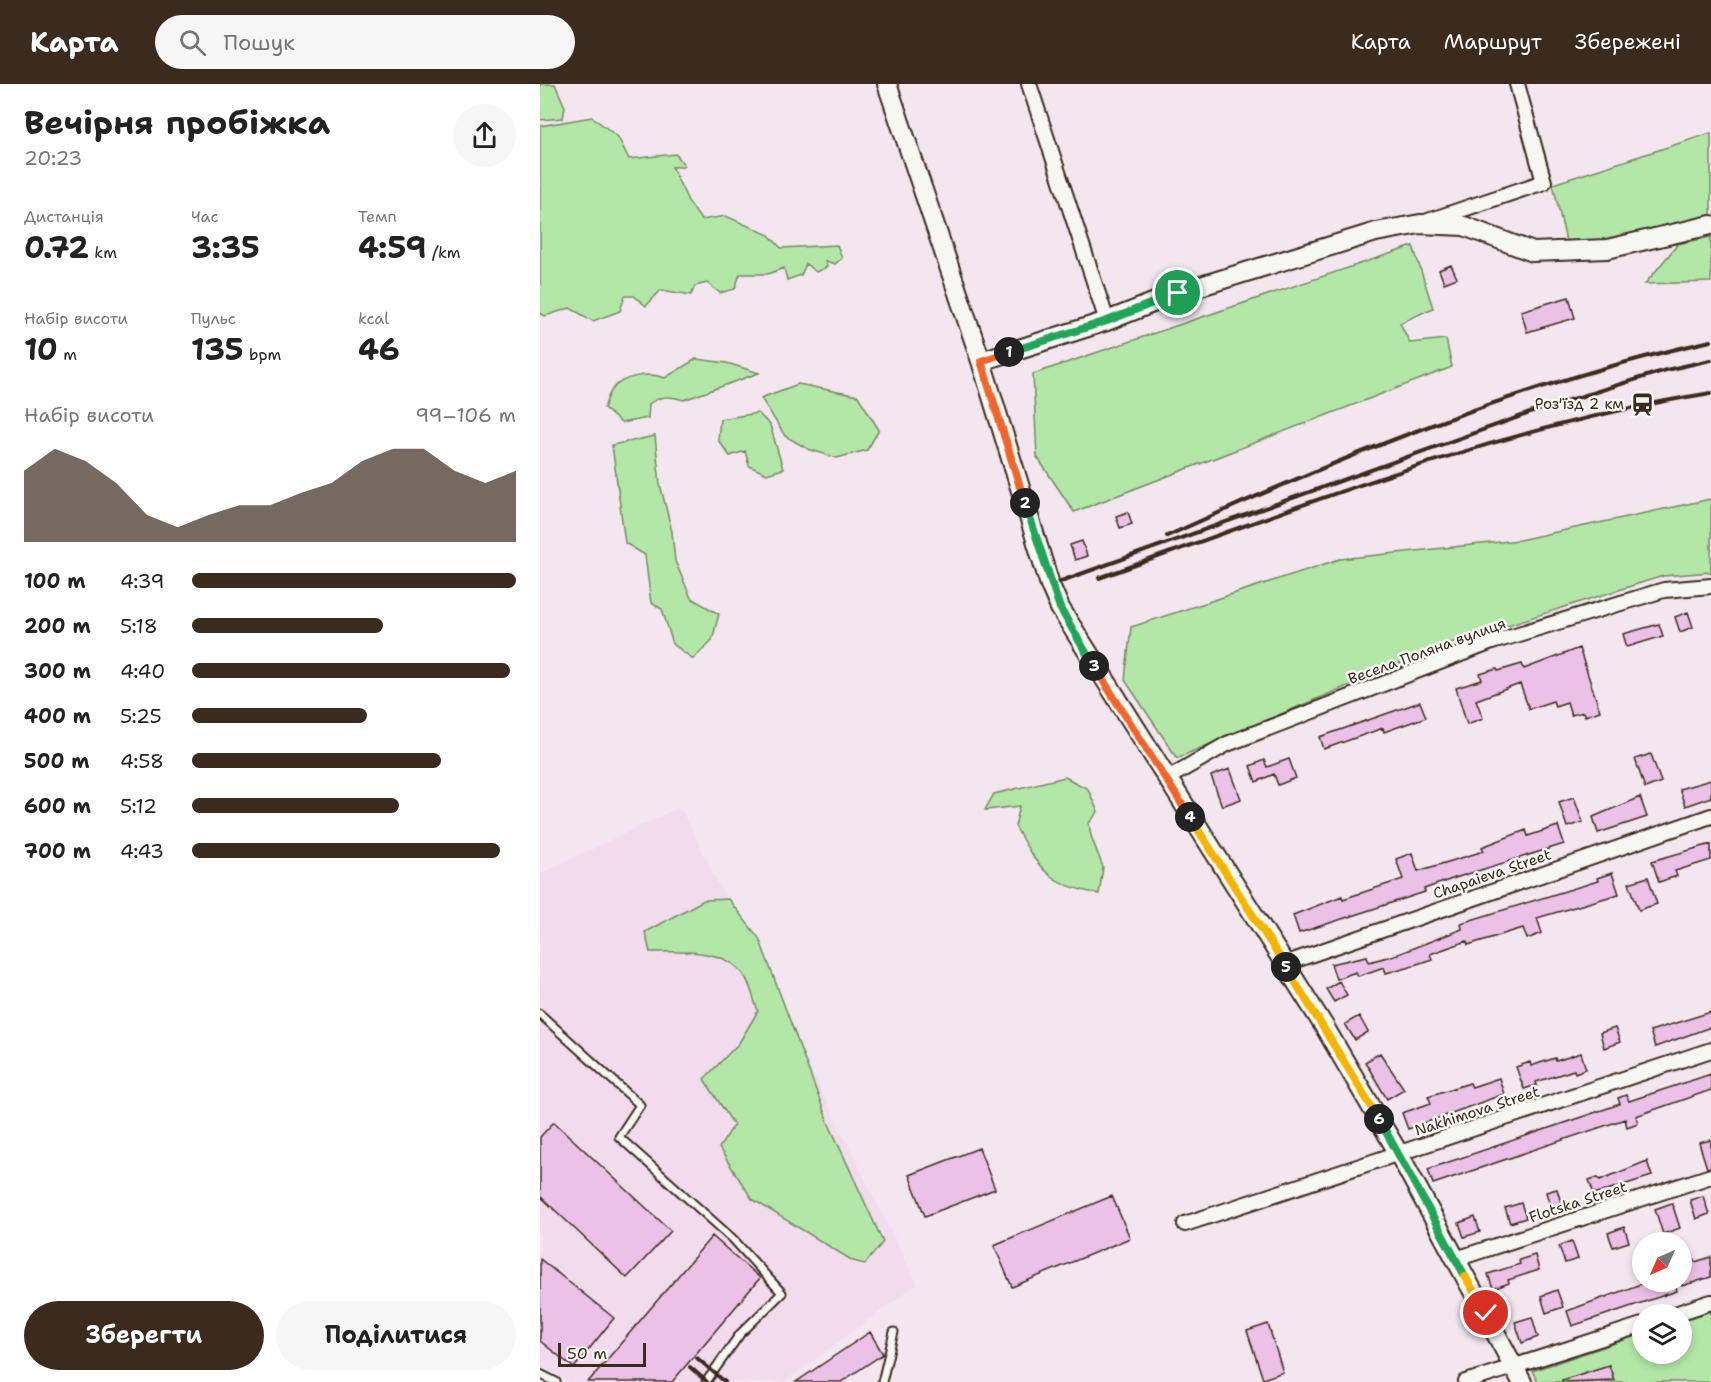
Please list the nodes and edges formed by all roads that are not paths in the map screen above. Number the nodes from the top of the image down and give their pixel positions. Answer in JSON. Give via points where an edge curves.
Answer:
{"nodes":[{"id":1,"x":887,"y":84,"type":"edge"},
{"id":2,"x":1029,"y":84,"type":"edge"},
{"id":3,"x":1516,"y":84,"type":"edge"},
{"id":4,"x":1420,"y":224,"type":"junction"},
{"id":5,"x":1711,"y":225,"type":"edge"},
{"id":6,"x":1107,"y":321,"type":"junction"},
{"id":7,"x":981,"y":361,"type":"junction"},
{"id":8,"x":1711,"y":586,"type":"edge"},
{"id":9,"x":1166,"y":779,"type":"junction"},
{"id":10,"x":1711,"y":816,"type":"edge"},
{"id":11,"x":1284,"y":964,"type":"junction"},
{"id":12,"x":540,"y":1014,"type":"edge"},
{"id":13,"x":1711,"y":1050,"type":"edge"},
{"id":14,"x":1399,"y":1154,"type":"junction"},
{"id":15,"x":1711,"y":1176,"type":"edge"},
{"id":16,"x":1185,"y":1224,"type":"dead end"},
{"id":17,"x":1456,"y":1259,"type":"junction"},
{"id":18,"x":1711,"y":1302,"type":"edge"},
{"id":19,"x":1692,"y":1309,"type":"edge"},
{"id":20,"x":1632,"y":1329,"type":"edge"},
{"id":21,"x":894,"y":1332,"type":"dead end"},
{"id":22,"x":540,"y":1374,"type":"edge"},
{"id":23,"x":1519,"y":1374,"type":"edge"},
{"id":24,"x":556,"y":1382,"type":"edge"},
{"id":25,"x":706,"y":1382,"type":"edge"},
{"id":26,"x":882,"y":1382,"type":"edge"},
{"id":27,"x":1466,"y":1382,"type":"edge"}],
"edges":[{"from":1,"to":7,"type":"main road"},
{"from":2,"to":6,"type":"street"},
{"from":3,"to":4,"type":"street","via":[[1544,182]]},
{"from":4,"to":5,"type":"main road","via":[[1464,226],[1533,252],[1607,249]]},
{"from":4,"to":6,"type":"main road","via":[[1376,232],[1310,252],[1178,293]]},
{"from":6,"to":7,"type":"main road"},
{"from":7,"to":9,"type":"main road","via":[[1060,608]]},
{"from":8,"to":9,"type":"street","name":"Весела Поляна вулиця","via":[[1664,590],[1492,642],[1227,744]]},
{"from":9,"to":11,"type":"main road"},
{"from":10,"to":11,"type":"street","name":"Chapaieva Street"},
{"from":11,"to":14,"type":"main road"},
{"from":12,"to":25,"type":"lane","via":[[640,1106],[619,1137],[732,1239],[782,1293],[741,1334]]},
{"from":13,"to":14,"type":"street","name":"Nakhimova Street"},
{"from":14,"to":16,"type":"street","name":"Nakhimova Street"},
{"from":14,"to":17,"type":"main road"},
{"from":15,"to":17,"type":"street","name":"Flotska Street"},
{"from":17,"to":23,"type":"main road"},
{"from":18,"to":19,"type":"street"},
{"from":20,"to":23,"type":"street"},
{"from":21,"to":26,"type":"lane"},
{"from":22,"to":24,"type":"lane"},
{"from":23,"to":27,"type":"street"}]}
